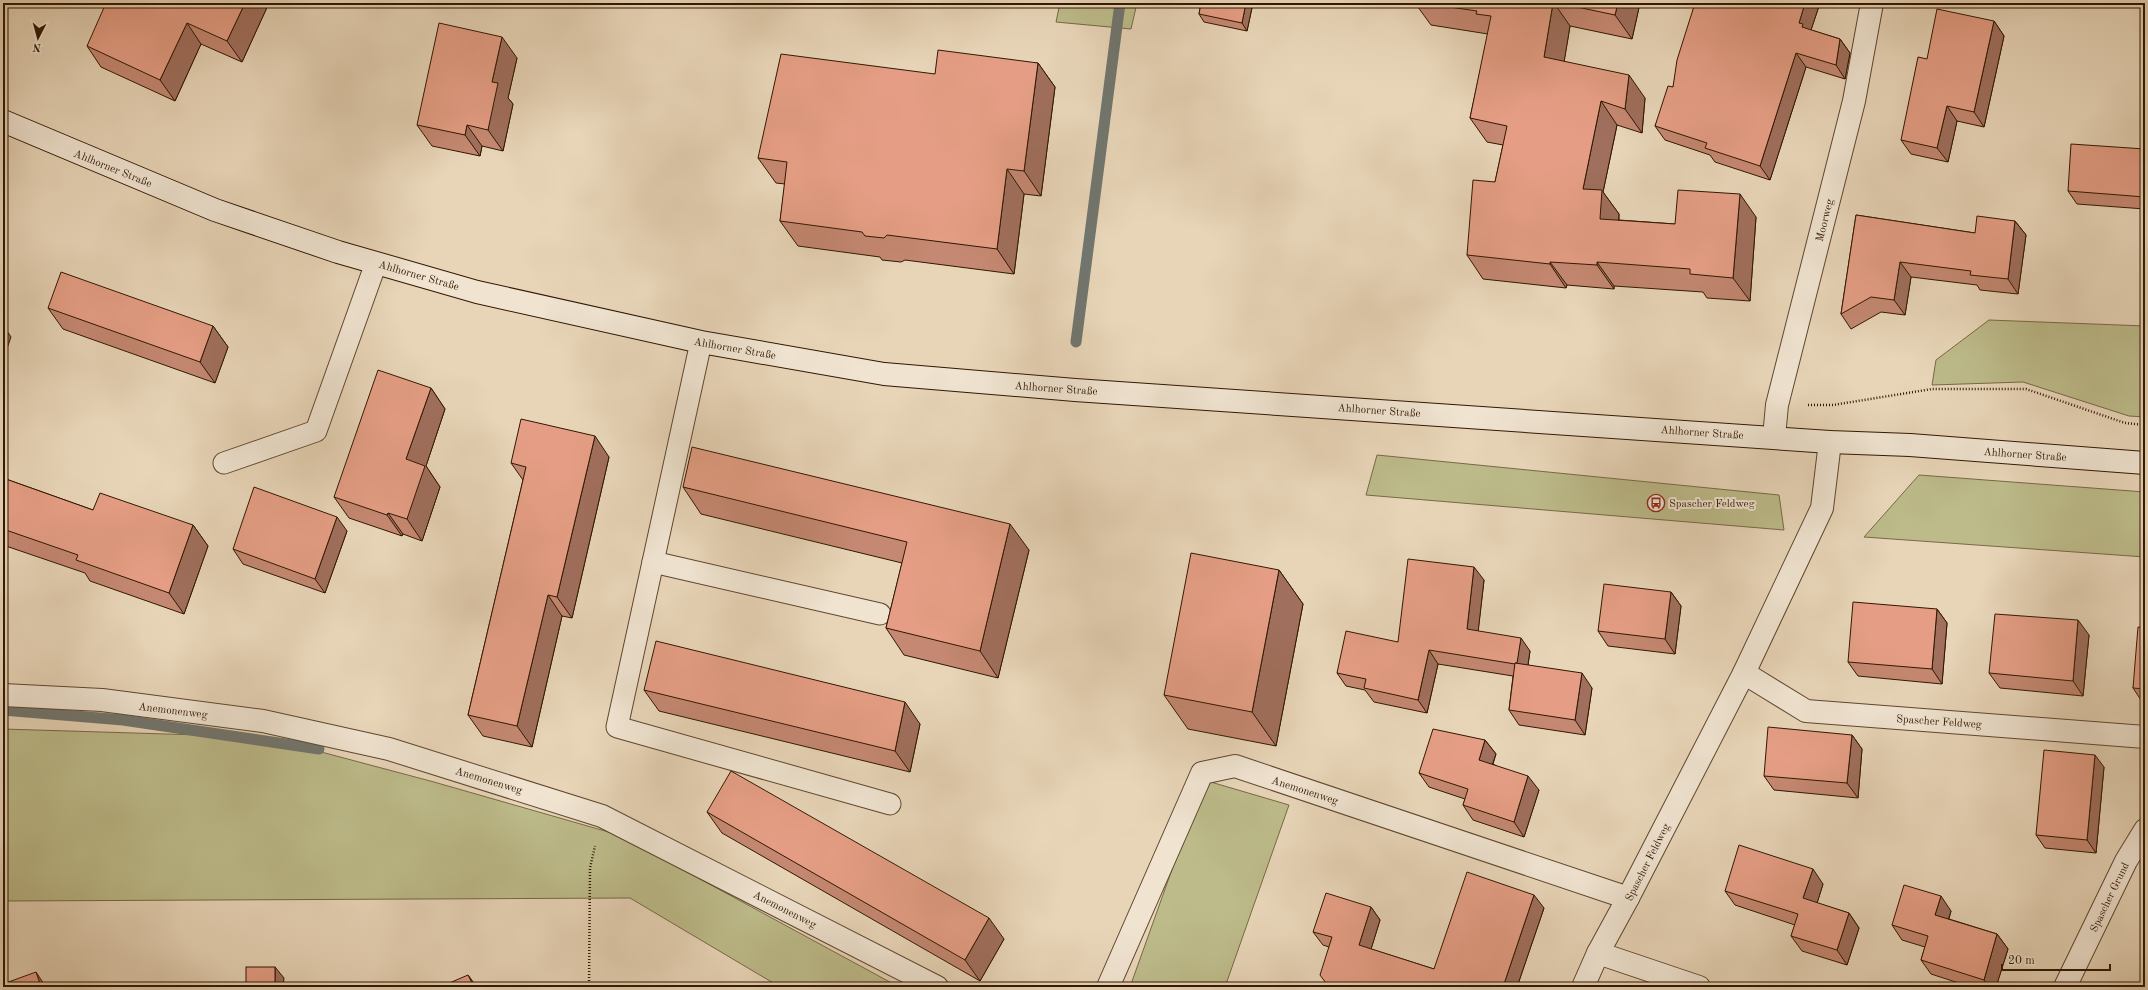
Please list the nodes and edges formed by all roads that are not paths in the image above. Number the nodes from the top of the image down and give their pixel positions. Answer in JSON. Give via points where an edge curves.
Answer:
{"nodes":[{"id":1,"x":1872,"y":3,"type":"edge"},
{"id":2,"x":3,"y":121,"type":"edge"},
{"id":3,"x":376,"y":263,"type":"junction"},
{"id":4,"x":701,"y":342,"type":"junction"},
{"id":5,"x":1774,"y":437,"type":"junction"},
{"id":6,"x":1830,"y":442,"type":"junction"},
{"id":7,"x":224,"y":463,"type":"dead end"},
{"id":8,"x":2145,"y":463,"type":"edge"},
{"id":9,"x":653,"y":562,"type":"junction"},
{"id":10,"x":880,"y":614,"type":"dead end"},
{"id":11,"x":1744,"y":673,"type":"junction"},
{"id":12,"x":3,"y":696,"type":"edge"},
{"id":13,"x":2145,"y":737,"type":"edge"},
{"id":14,"x":890,"y":804,"type":"dead end"},
{"id":15,"x":2145,"y":830,"type":"edge"},
{"id":16,"x":1628,"y":898,"type":"junction"},
{"id":17,"x":1598,"y":953,"type":"junction"},
{"id":18,"x":937,"y":987,"type":"edge"},
{"id":19,"x":1108,"y":987,"type":"edge"},
{"id":20,"x":1583,"y":987,"type":"edge"},
{"id":21,"x":1699,"y":987,"type":"edge"},
{"id":22,"x":2065,"y":987,"type":"edge"}],
"edges":[{"from":1,"to":5,"type":"street","name":"Moorweg","via":[[1854,101],[1777,405]]},
{"from":2,"to":3,"type":"street","name":"Ahlhorner Straße","via":[[215,210]]},
{"from":3,"to":4,"type":"street","name":"Ahlhorner Straße","via":[[477,292]]},
{"from":3,"to":7,"type":"lane","via":[[316,431]]},
{"from":4,"to":5,"type":"street","name":"Ahlhorner Straße","via":[[892,374],[1074,390]]},
{"from":4,"to":9,"type":"lane"},
{"from":5,"to":6,"type":"street","name":"Ahlhorner Straße"},
{"from":6,"to":8,"type":"street","name":"Ahlhorner Straße","via":[[1910,445]]},
{"from":6,"to":11,"type":"street","name":"Spascher Feldweg","via":[[1822,508]]},
{"from":9,"to":10,"type":"lane"},
{"from":9,"to":14,"type":"lane","via":[[617,727]]},
{"from":11,"to":13,"type":"street","name":"Spascher Feldweg","via":[[1806,711]]},
{"from":11,"to":16,"type":"street","name":"Spascher Feldweg"},
{"from":12,"to":18,"type":"street","name":"Anemonenweg","via":[[102,700],[263,721],[412,756],[602,816]]},
{"from":15,"to":22,"type":"street","name":"Spascher Grund","via":[[2126,861]]},
{"from":16,"to":17,"type":"street","name":"Spascher Feldweg"},
{"from":16,"to":19,"type":"street","name":"Anemonenweg","via":[[1235,766],[1202,773]]},
{"from":17,"to":20,"type":"street","name":"Spascher Feldweg"},
{"from":17,"to":21,"type":"street"}]}
